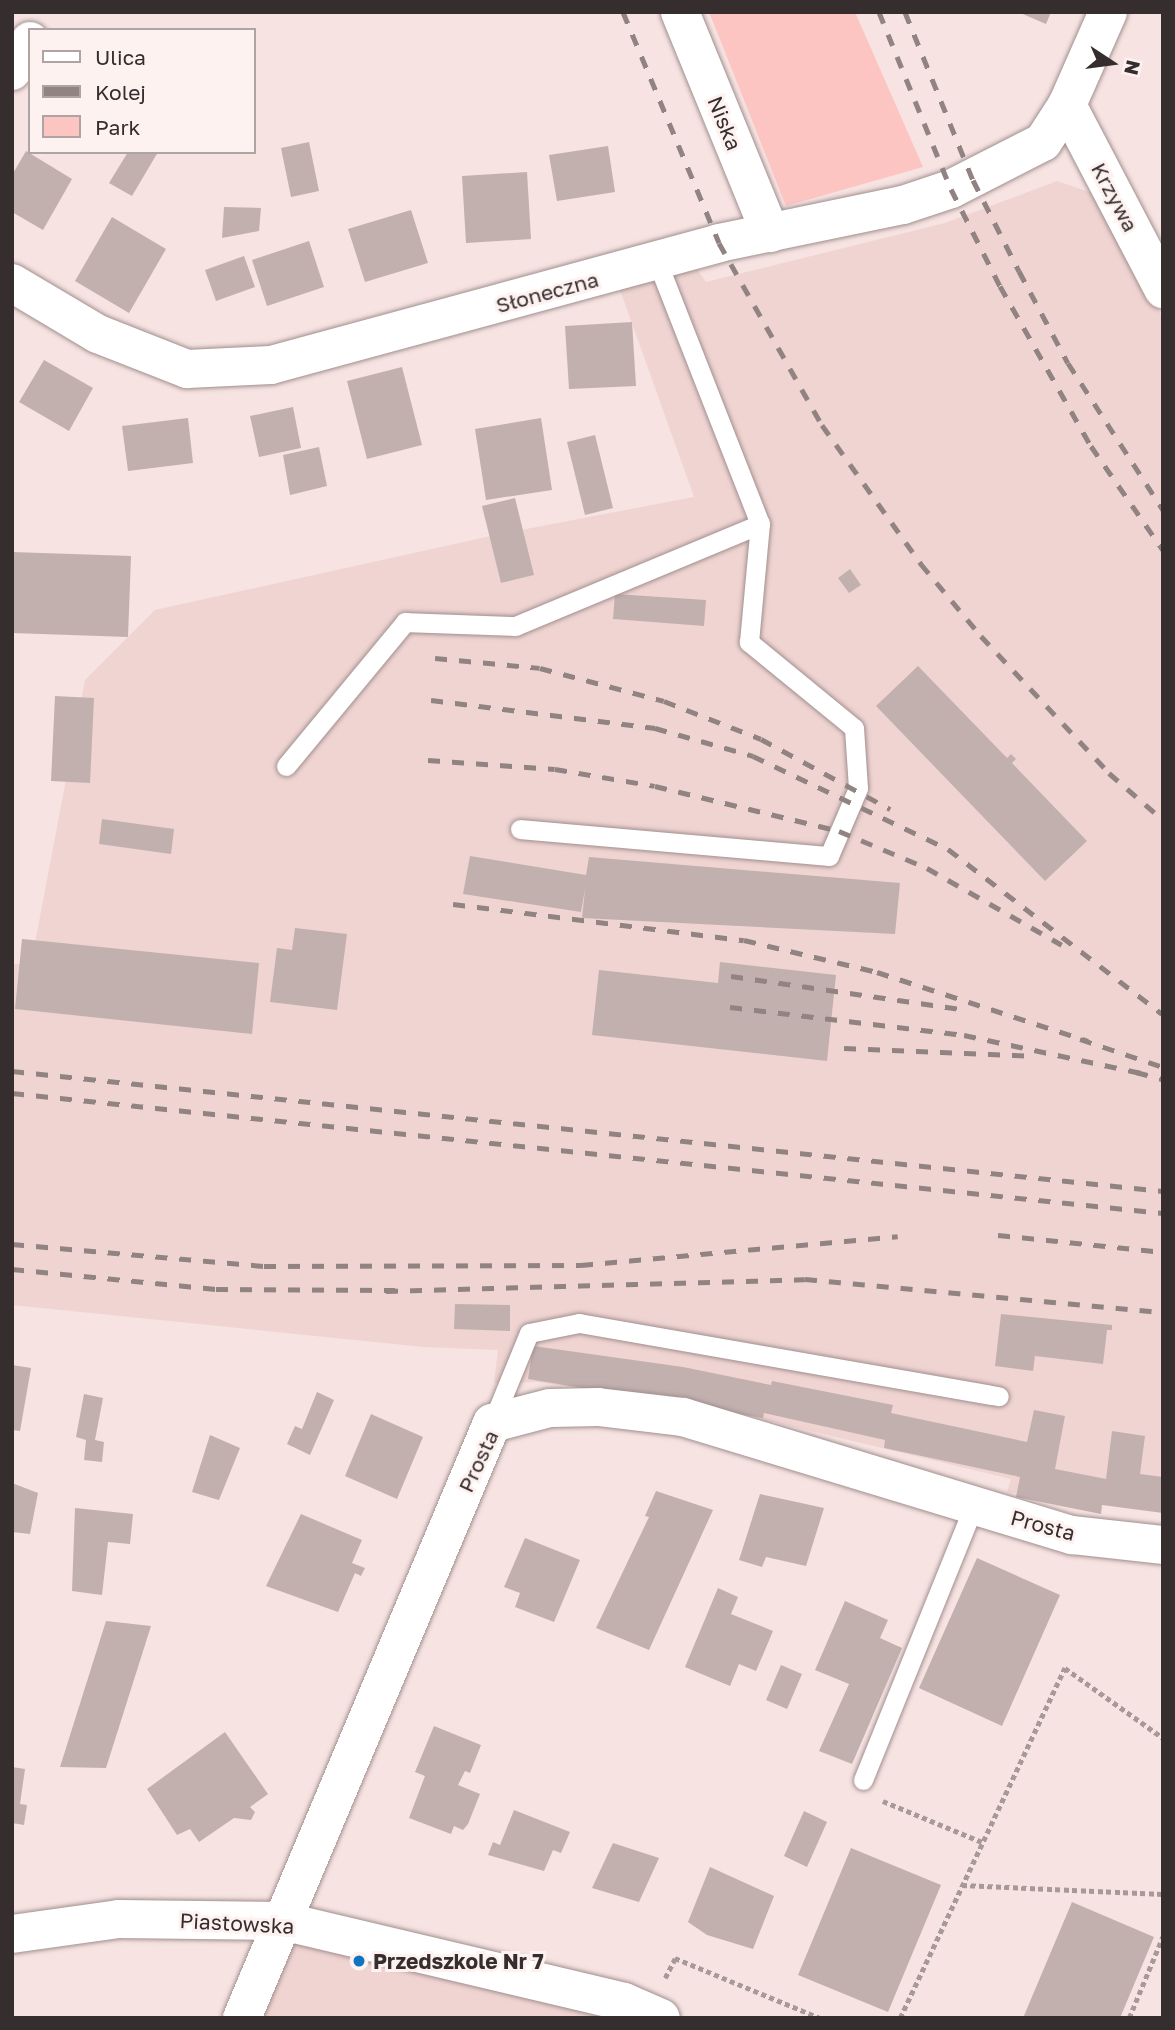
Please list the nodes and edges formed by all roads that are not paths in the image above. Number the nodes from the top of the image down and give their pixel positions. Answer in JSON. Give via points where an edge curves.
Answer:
{"nodes":[{"id":1,"x":46,"y":12,"type":"edge"},
{"id":2,"x":680,"y":12,"type":"edge"},
{"id":3,"x":1108,"y":12,"type":"edge"},
{"id":4,"x":37,"y":28,"type":"edge"},
{"id":5,"x":28,"y":44,"type":"edge"},
{"id":6,"x":12,"y":71,"type":"edge"},
{"id":7,"x":1067,"y":105,"type":"junction"},
{"id":8,"x":770,"y":233,"type":"junction"},
{"id":9,"x":657,"y":261,"type":"junction"},
{"id":10,"x":12,"y":283,"type":"edge"},
{"id":11,"x":1163,"y":289,"type":"edge"},
{"id":12,"x":760,"y":524,"type":"junction"},
{"id":13,"x":286,"y":766,"type":"dead end"},
{"id":14,"x":520,"y":829,"type":"dead end"},
{"id":15,"x":999,"y":1395,"type":"dead end"},
{"id":16,"x":492,"y":1423,"type":"junction"},
{"id":17,"x":974,"y":1505,"type":"junction"},
{"id":18,"x":1163,"y":1545,"type":"edge"},
{"id":19,"x":863,"y":1780,"type":"road end"},
{"id":20,"x":282,"y":1921,"type":"junction"},
{"id":21,"x":12,"y":1934,"type":"edge"},
{"id":22,"x":654,"y":2015,"type":"edge"},
{"id":23,"x":242,"y":2018,"type":"edge"}],
"edges":[{"from":1,"to":4,"type":"street"},
{"from":2,"to":8,"type":"street","name":"Niska"},
{"from":3,"to":7,"type":"street","name":"Słoneczna"},
{"from":5,"to":6,"type":"street"},
{"from":7,"to":8,"type":"street","name":"Słoneczna","via":[[1043,142],[973,180],[903,205]]},
{"from":7,"to":11,"type":"street","name":"Krzywa"},
{"from":8,"to":9,"type":"street","name":"Słoneczna"},
{"from":9,"to":10,"type":"street","name":"Słoneczna","via":[[271,365],[187,369],[98,334]]},
{"from":9,"to":12,"type":"lane"},
{"from":12,"to":13,"type":"lane","via":[[514,626],[405,622]]},
{"from":12,"to":14,"type":"lane","via":[[749,642],[855,728],[858,788],[829,856]]},
{"from":15,"to":16,"type":"lane","via":[[579,1323],[529,1333]]},
{"from":16,"to":17,"type":"street","name":"Prosta","via":[[550,1408],[598,1407],[683,1417]]},
{"from":16,"to":20,"type":"street","name":"Prosta"},
{"from":17,"to":18,"type":"street","name":"Prosta","via":[[1072,1535]]},
{"from":17,"to":19,"type":"lane"},
{"from":20,"to":21,"type":"street","name":"Piastowska","via":[[119,1919]]},
{"from":20,"to":22,"type":"street","name":"Piastowska","via":[[624,2002]]},
{"from":20,"to":23,"type":"street","name":"Prosta"}]}
